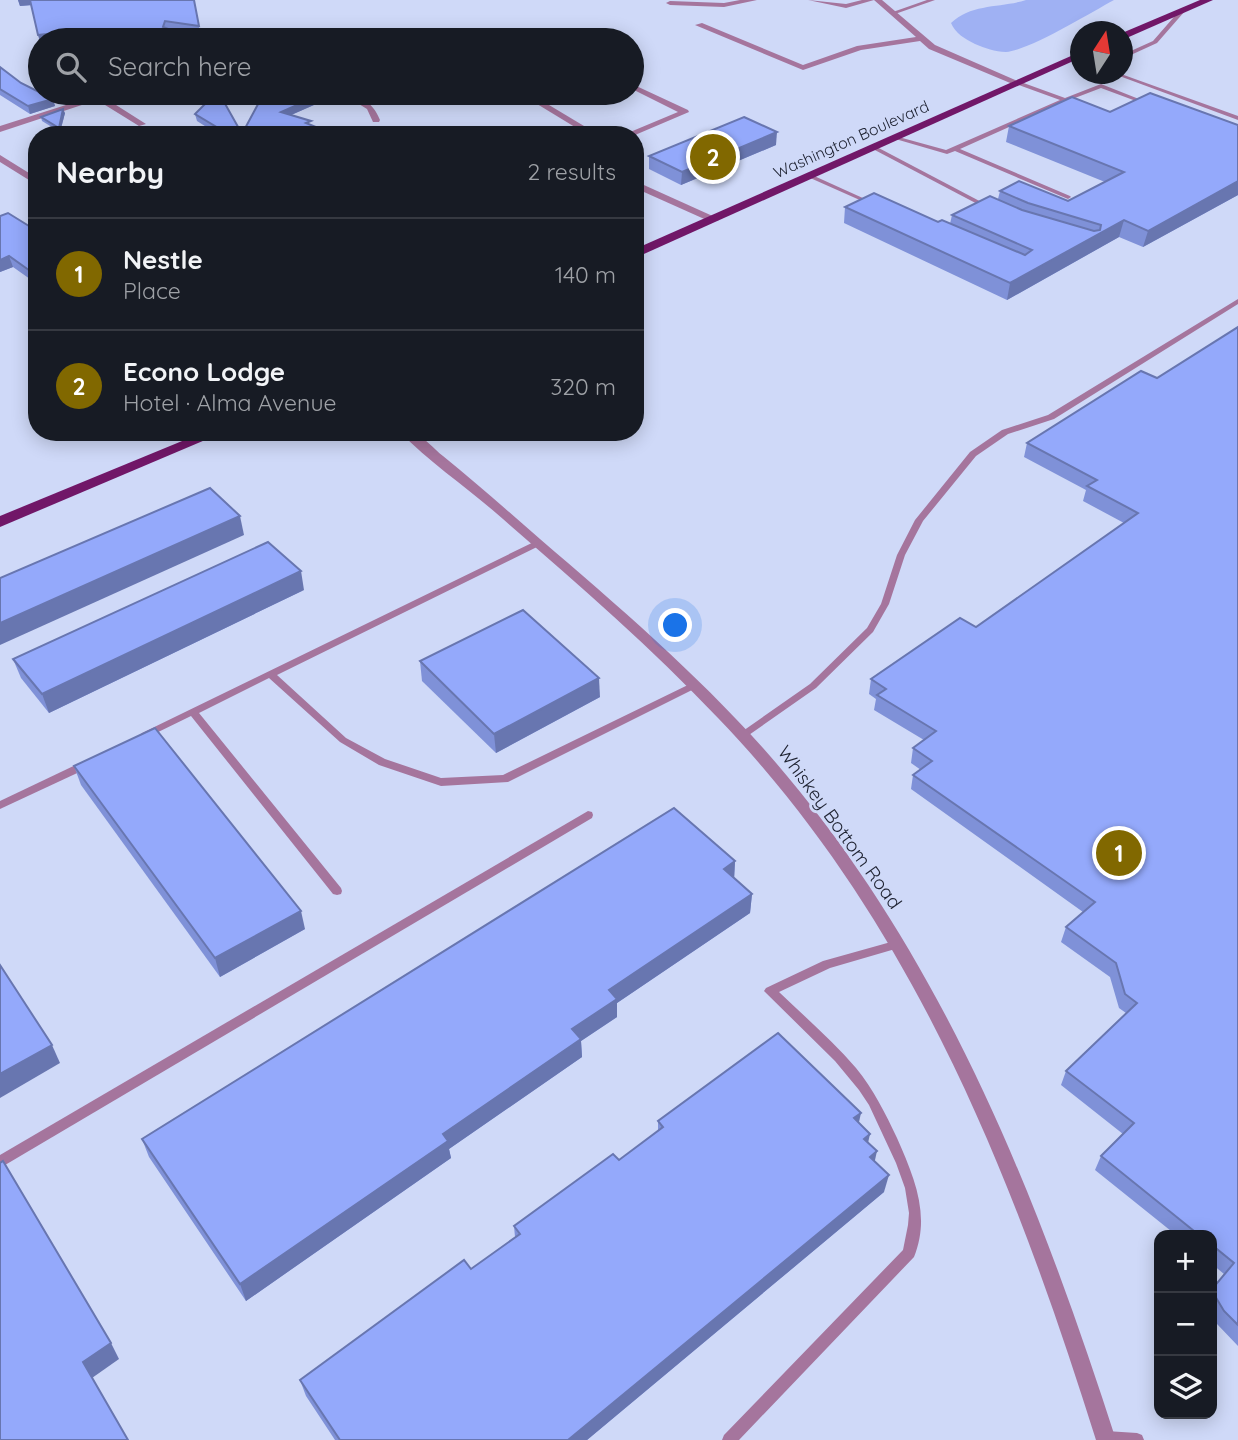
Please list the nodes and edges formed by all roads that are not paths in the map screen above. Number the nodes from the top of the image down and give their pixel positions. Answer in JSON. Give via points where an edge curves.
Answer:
{"nodes":[{"id":1,"x":753,"y":0,"type":"edge"},
{"id":2,"x":812,"y":0,"type":"edge"},
{"id":3,"x":871,"y":0,"type":"edge"},
{"id":4,"x":878,"y":0,"type":"edge"},
{"id":5,"x":932,"y":0,"type":"edge"},
{"id":6,"x":1208,"y":0,"type":"edge"},
{"id":7,"x":670,"y":3,"type":"dead end"},
{"id":8,"x":1181,"y":11,"type":"junction"},
{"id":9,"x":893,"y":13,"type":"junction"},
{"id":10,"x":699,"y":25,"type":"dead end"},
{"id":11,"x":1133,"y":32,"type":"edge"},
{"id":12,"x":919,"y":39,"type":"junction"},
{"id":13,"x":1133,"y":52,"type":"edge"},
{"id":14,"x":1070,"y":60,"type":"edge"},
{"id":15,"x":1133,"y":80,"type":"edge"},
{"id":16,"x":1018,"y":83,"type":"junction"},
{"id":17,"x":644,"y":92,"type":"edge"},
{"id":18,"x":1065,"y":100,"type":"junction"},
{"id":19,"x":66,"y":105,"type":"edge"},
{"id":20,"x":111,"y":105,"type":"edge"},
{"id":21,"x":366,"y":105,"type":"edge"},
{"id":22,"x":544,"y":105,"type":"edge"},
{"id":23,"x":1151,"y":105,"type":"edge"},
{"id":24,"x":1238,"y":118,"type":"edge"},
{"id":25,"x":376,"y":120,"type":"dead end"},
{"id":26,"x":142,"y":124,"type":"dead end"},
{"id":27,"x":580,"y":126,"type":"edge"},
{"id":28,"x":644,"y":128,"type":"edge"},
{"id":29,"x":0,"y":129,"type":"edge"},
{"id":30,"x":895,"y":138,"type":"junction"},
{"id":31,"x":873,"y":147,"type":"junction"},
{"id":32,"x":956,"y":149,"type":"junction"},
{"id":33,"x":0,"y":158,"type":"edge"},
{"id":34,"x":28,"y":176,"type":"edge"},
{"id":35,"x":810,"y":176,"type":"junction"},
{"id":36,"x":644,"y":188,"type":"edge"},
{"id":37,"x":1068,"y":197,"type":"dead end"},
{"id":38,"x":886,"y":210,"type":"edge"},
{"id":39,"x":1000,"y":213,"type":"edge"},
{"id":40,"x":714,"y":220,"type":"junction"},
{"id":41,"x":644,"y":250,"type":"edge"},
{"id":42,"x":1238,"y":301,"type":"edge"},
{"id":43,"x":195,"y":441,"type":"edge"},
{"id":44,"x":417,"y":441,"type":"edge"},
{"id":45,"x":0,"y":522,"type":"edge"},
{"id":46,"x":538,"y":543,"type":"junction"},
{"id":47,"x":270,"y":674,"type":"junction"},
{"id":48,"x":695,"y":685,"type":"junction"},
{"id":49,"x":193,"y":712,"type":"junction"},
{"id":50,"x":743,"y":735,"type":"junction"},
{"id":51,"x":134,"y":740,"type":"edge"},
{"id":52,"x":98,"y":758,"type":"edge"},
{"id":53,"x":0,"y":806,"type":"edge"},
{"id":54,"x":588,"y":815,"type":"dead end"},
{"id":55,"x":337,"y":891,"type":"dead end"},
{"id":56,"x":898,"y":944,"type":"junction"},
{"id":57,"x":0,"y":1162,"type":"edge"},
{"id":58,"x":1106,"y":1439,"type":"edge"},
{"id":59,"x":729,"y":1440,"type":"edge"},
{"id":60,"x":1137,"y":1440,"type":"edge"}],
"edges":[{"from":1,"to":7,"type":"street","via":[[724,5]]},
{"from":2,"to":3,"type":"street","via":[[846,6]]},
{"from":4,"to":9,"type":"street"},
{"from":5,"to":9,"type":"lane"},
{"from":6,"to":8,"type":"main road"},
{"from":8,"to":11,"type":"main road"},
{"from":8,"to":13,"type":"lane","via":[[1155,41]]},
{"from":9,"to":12,"type":"street"},
{"from":10,"to":12,"type":"street","via":[[803,68],[860,48]]},
{"from":12,"to":16,"type":"street"},
{"from":14,"to":16,"type":"main road","name":"Washington Boulevard"},
{"from":15,"to":24,"type":"lane"},
{"from":16,"to":18,"type":"lane"},
{"from":16,"to":30,"type":"main road","name":"Washington Boulevard"},
{"from":17,"to":28,"type":"street","via":[[685,112]]},
{"from":18,"to":23,"type":"lane","via":[[1101,86]]},
{"from":18,"to":32,"type":"lane"},
{"from":19,"to":29,"type":"street"},
{"from":20,"to":26,"type":"street"},
{"from":21,"to":25,"type":"street"},
{"from":22,"to":27,"type":"street"},
{"from":30,"to":31,"type":"main road","name":"Washington Boulevard"},
{"from":30,"to":32,"type":"lane","via":[[947,152]]},
{"from":31,"to":35,"type":"main road","name":"Washington Boulevard"},
{"from":31,"to":39,"type":"lane"},
{"from":32,"to":37,"type":"lane"},
{"from":33,"to":34,"type":"street"},
{"from":35,"to":38,"type":"lane"},
{"from":35,"to":40,"type":"main road","name":"Washington Boulevard"},
{"from":36,"to":40,"type":"street"},
{"from":40,"to":41,"type":"main road","name":"Washington Boulevard"},
{"from":42,"to":50,"type":"lane","via":[[1051,417],[1005,432],[964,461],[905,546],[885,604],[870,630],[813,686]]},
{"from":43,"to":45,"type":"main road"},
{"from":44,"to":46,"type":"street","name":"Whiskey Bottom Road"},
{"from":46,"to":47,"type":"lane"},
{"from":46,"to":48,"type":"street","name":"Whiskey Bottom Road"},
{"from":47,"to":48,"type":"lane","via":[[343,740],[382,762],[441,782],[503,779]]},
{"from":47,"to":49,"type":"lane"},
{"from":48,"to":50,"type":"street","name":"Whiskey Bottom Road"},
{"from":49,"to":51,"type":"lane"},
{"from":49,"to":55,"type":"lane"},
{"from":50,"to":56,"type":"street","name":"Whiskey Bottom Road","via":[[811,816]]},
{"from":52,"to":53,"type":"lane"},
{"from":54,"to":57,"type":"lane"},
{"from":56,"to":58,"type":"street","name":"Whiskey Bottom Road","via":[[978,1088],[1014,1174]]},
{"from":56,"to":59,"type":"lane","via":[[827,964],[770,992],[829,1048],[872,1100],[916,1205],[916,1231],[909,1253]]},
{"from":58,"to":60,"type":"lane"}]}
